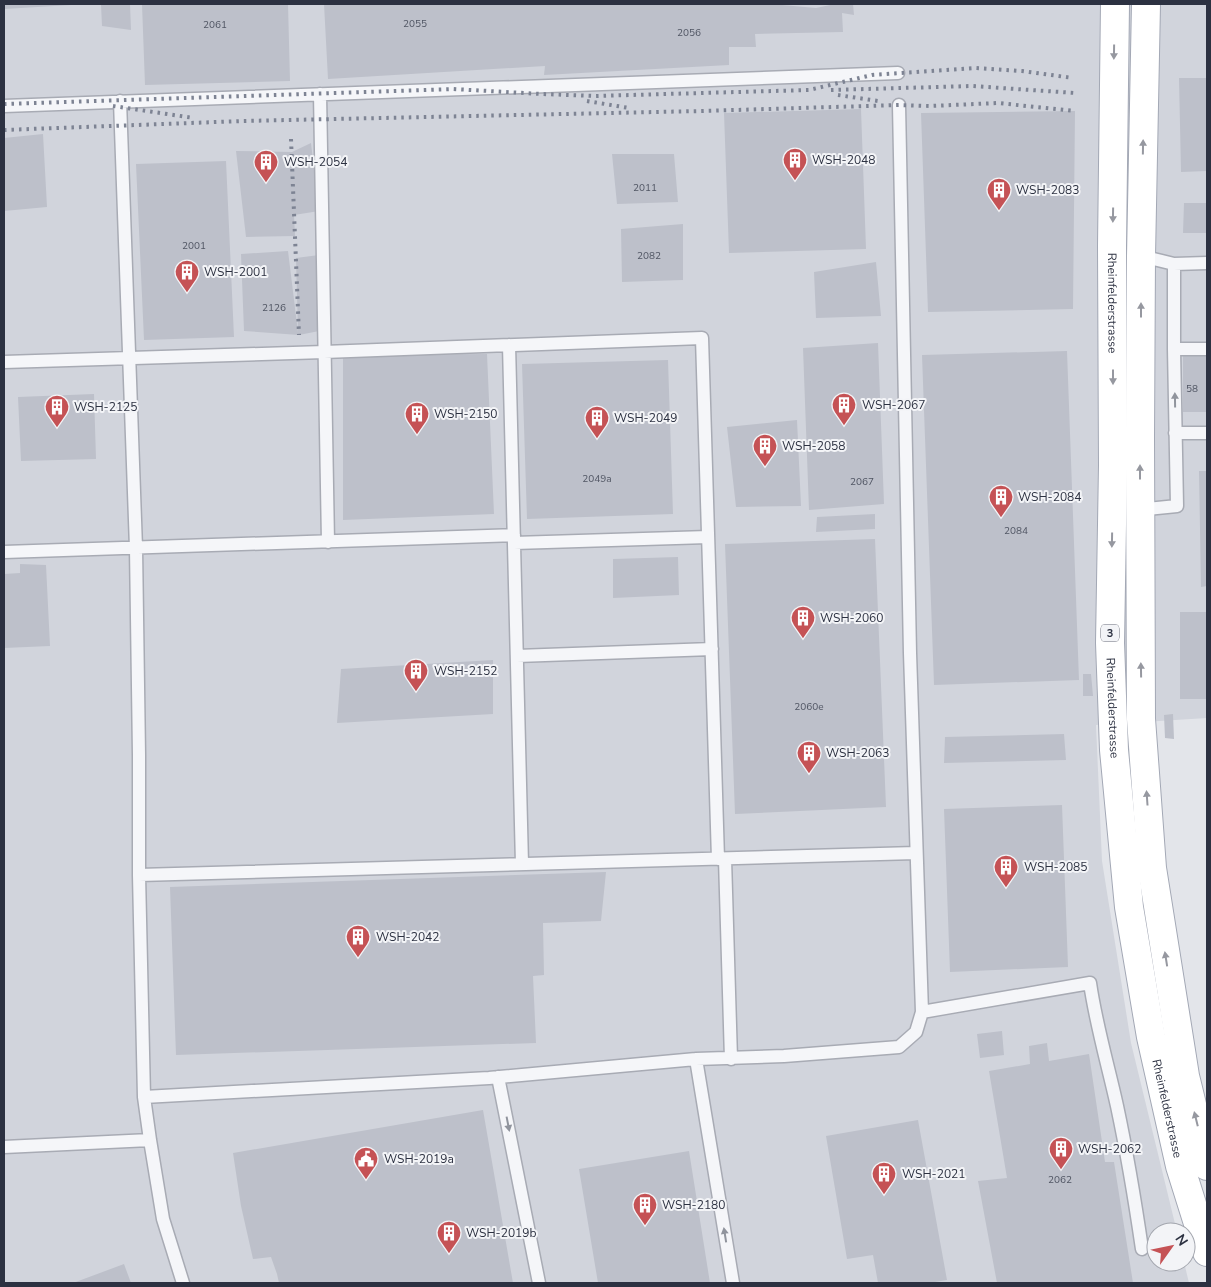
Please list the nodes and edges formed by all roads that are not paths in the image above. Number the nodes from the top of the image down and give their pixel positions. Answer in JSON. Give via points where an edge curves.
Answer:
{"nodes":[{"id":1,"x":1115,"y":4,"type":"edge"},
{"id":2,"x":1146,"y":4,"type":"edge"},
{"id":3,"x":898,"y":73,"type":"dead end"},
{"id":4,"x":320,"y":94,"type":"junction"},
{"id":5,"x":120,"y":101,"type":"junction"},
{"id":6,"x":899,"y":105,"type":"dead end"},
{"id":7,"x":4,"y":106,"type":"edge"},
{"id":8,"x":1141,"y":256,"type":"junction"},
{"id":9,"x":1207,"y":263,"type":"edge"},
{"id":10,"x":1174,"y":264,"type":"junction"},
{"id":11,"x":509,"y":345,"type":"junction"},
{"id":12,"x":1174,"y":349,"type":"junction"},
{"id":13,"x":1207,"y":349,"type":"edge"},
{"id":14,"x":324,"y":352,"type":"junction"},
{"id":15,"x":128,"y":357,"type":"junction"},
{"id":16,"x":4,"y":362,"type":"edge"},
{"id":17,"x":1175,"y":433,"type":"junction"},
{"id":18,"x":1207,"y":433,"type":"edge"},
{"id":19,"x":1140,"y":510,"type":"junction"},
{"id":20,"x":1112,"y":512,"type":"junction"},
{"id":21,"x":708,"y":537,"type":"junction"},
{"id":22,"x":514,"y":539,"type":"junction"},
{"id":23,"x":328,"y":542,"type":"junction"},
{"id":24,"x":136,"y":548,"type":"junction"},
{"id":25,"x":4,"y":552,"type":"edge"},
{"id":26,"x":712,"y":649,"type":"junction"},
{"id":27,"x":517,"y":656,"type":"junction"},
{"id":28,"x":916,"y":853,"type":"junction"},
{"id":29,"x":721,"y":859,"type":"junction"},
{"id":30,"x":522,"y":864,"type":"junction"},
{"id":31,"x":139,"y":875,"type":"junction"},
{"id":32,"x":922,"y":1012,"type":"junction"},
{"id":33,"x":696,"y":1059,"type":"junction"},
{"id":34,"x":731,"y":1059,"type":"junction"},
{"id":35,"x":498,"y":1077,"type":"junction"},
{"id":36,"x":144,"y":1097,"type":"junction"},
{"id":37,"x":150,"y":1140,"type":"junction"},
{"id":38,"x":4,"y":1147,"type":"edge"},
{"id":39,"x":1207,"y":1166,"type":"edge"},
{"id":40,"x":1142,"y":1249,"type":"dead end"},
{"id":41,"x":1207,"y":1252,"type":"edge"},
{"id":42,"x":183,"y":1283,"type":"edge"},
{"id":43,"x":539,"y":1283,"type":"edge"},
{"id":44,"x":733,"y":1283,"type":"edge"}],
"edges":[{"from":1,"to":20,"type":"main road","name":"Rheinfelderstrasse","number":"3","one_way":true},
{"from":8,"to":2,"type":"main road","name":"Rheinfelderstrasse","one_way":true},
{"from":3,"to":4,"type":"lane"},
{"from":4,"to":5,"type":"lane"},
{"from":4,"to":14,"type":"lane"},
{"from":5,"to":7,"type":"lane"},
{"from":5,"to":15,"type":"lane"},
{"from":6,"to":28,"type":"lane"},
{"from":8,"to":10,"type":"lane"},
{"from":19,"to":8,"type":"main road","name":"Rheinfelderstrasse","one_way":true},
{"from":9,"to":10,"type":"lane"},
{"from":10,"to":12,"type":"lane"},
{"from":11,"to":14,"type":"lane"},
{"from":11,"to":21,"type":"lane","via":[[702,338]]},
{"from":11,"to":22,"type":"lane"},
{"from":12,"to":13,"type":"lane"},
{"from":17,"to":12,"type":"lane","one_way":true},
{"from":14,"to":15,"type":"lane"},
{"from":14,"to":23,"type":"lane"},
{"from":15,"to":16,"type":"lane"},
{"from":15,"to":24,"type":"lane"},
{"from":17,"to":18,"type":"lane"},
{"from":17,"to":19,"type":"lane","via":[[1177,506]]},
{"from":19,"to":20,"type":"lane"},
{"from":39,"to":19,"type":"main road","name":"Rheinfelderstrasse","one_way":true,"via":[[1185,1076],[1152,868],[1142,719]]},
{"from":20,"to":41,"type":"main road","name":"Rheinfelderstrasse","number":"3","one_way":true,"via":[[1110,642],[1114,750],[1129,907],[1151,1037],[1180,1166]]},
{"from":21,"to":22,"type":"lane"},
{"from":21,"to":26,"type":"lane"},
{"from":22,"to":23,"type":"lane"},
{"from":22,"to":27,"type":"lane"},
{"from":23,"to":24,"type":"lane"},
{"from":24,"to":25,"type":"lane"},
{"from":24,"to":31,"type":"lane"},
{"from":26,"to":27,"type":"lane"},
{"from":26,"to":29,"type":"lane"},
{"from":27,"to":30,"type":"lane"},
{"from":28,"to":29,"type":"lane"},
{"from":28,"to":32,"type":"lane"},
{"from":29,"to":30,"type":"lane"},
{"from":29,"to":34,"type":"lane"},
{"from":30,"to":31,"type":"lane"},
{"from":31,"to":36,"type":"lane"},
{"from":32,"to":34,"type":"lane","via":[[916,1032],[899,1047]]},
{"from":32,"to":40,"type":"lane","via":[[1090,984],[1117,1106]]},
{"from":33,"to":34,"type":"lane"},
{"from":33,"to":35,"type":"lane"},
{"from":44,"to":33,"type":"lane","one_way":true},
{"from":35,"to":36,"type":"lane"},
{"from":35,"to":43,"type":"lane","one_way":true},
{"from":36,"to":37,"type":"lane"},
{"from":37,"to":38,"type":"lane"},
{"from":37,"to":42,"type":"lane","via":[[163,1219]]}]}
